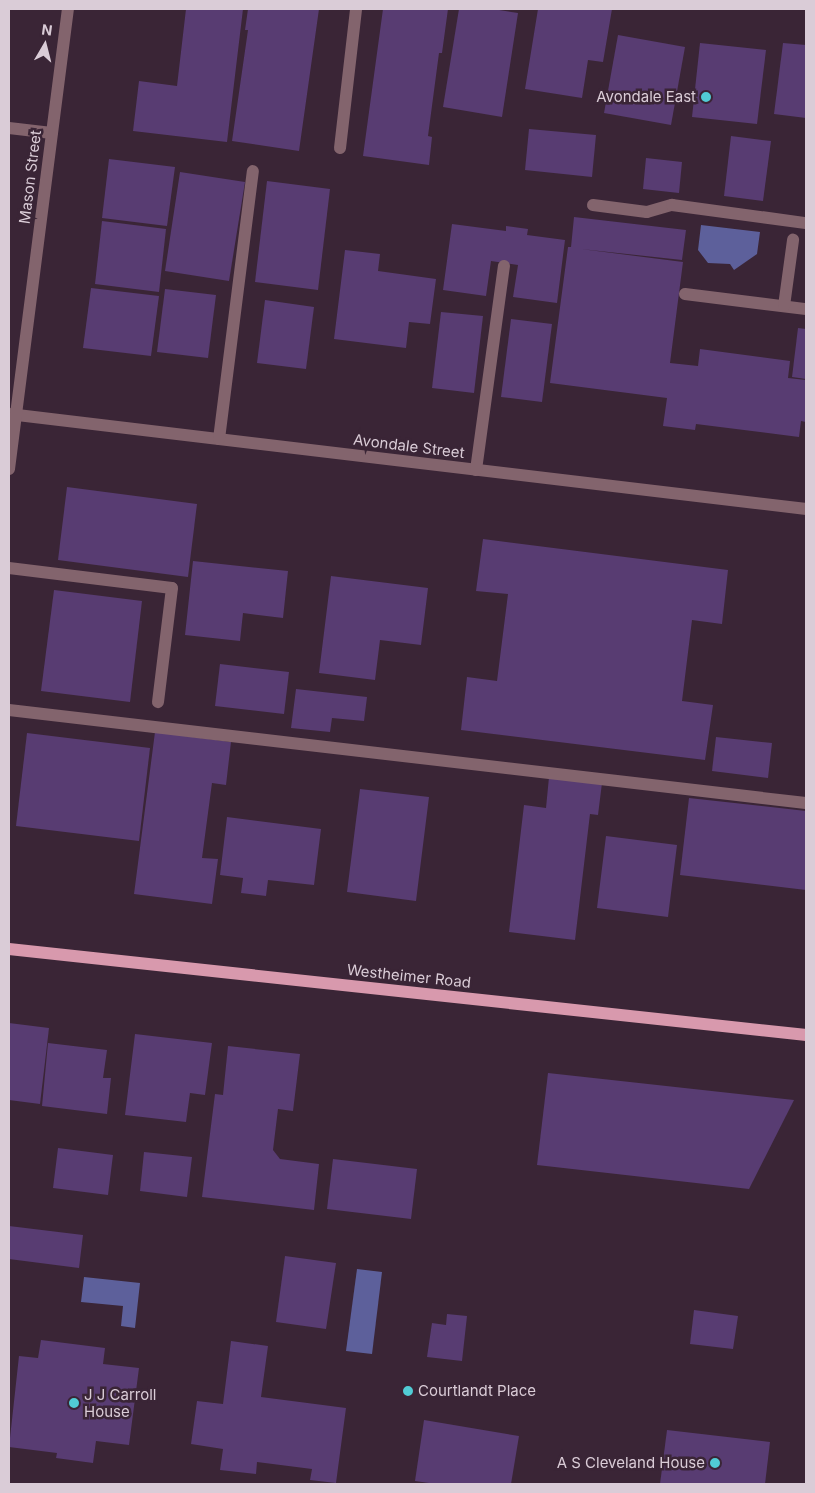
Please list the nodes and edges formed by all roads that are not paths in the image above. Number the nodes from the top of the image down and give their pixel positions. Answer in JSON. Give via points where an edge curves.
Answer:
{"nodes":[{"id":1,"x":68,"y":9,"type":"edge"},
{"id":2,"x":356,"y":9,"type":"edge"},
{"id":3,"x":9,"y":128,"type":"edge"},
{"id":4,"x":52,"y":134,"type":"junction"},
{"id":5,"x":340,"y":148,"type":"dead end"},
{"id":6,"x":253,"y":171,"type":"dead end"},
{"id":7,"x":593,"y":205,"type":"dead end"},
{"id":8,"x":806,"y":223,"type":"edge"},
{"id":9,"x":793,"y":240,"type":"dead end"},
{"id":10,"x":504,"y":266,"type":"dead end"},
{"id":11,"x":685,"y":294,"type":"dead end"},
{"id":12,"x":784,"y":306,"type":"junction"},
{"id":13,"x":806,"y":309,"type":"edge"},
{"id":14,"x":12,"y":414,"type":"edge"},
{"id":15,"x":219,"y":439,"type":"junction"},
{"id":16,"x":9,"y":469,"type":"edge"},
{"id":17,"x":476,"y":470,"type":"junction"},
{"id":18,"x":806,"y":510,"type":"edge"},
{"id":19,"x":9,"y":568,"type":"edge"},
{"id":20,"x":158,"y":702,"type":"dead end"},
{"id":21,"x":9,"y":710,"type":"edge"},
{"id":22,"x":806,"y":802,"type":"edge"},
{"id":23,"x":9,"y":949,"type":"edge"},
{"id":24,"x":806,"y":1035,"type":"edge"}],
"edges":[{"from":1,"to":4,"type":"street","name":"Mason Street"},
{"from":2,"to":5,"type":"street"},
{"from":3,"to":4,"type":"street"},
{"from":4,"to":14,"type":"street","name":"Mason Street"},
{"from":6,"to":15,"type":"street"},
{"from":7,"to":8,"type":"street","via":[[647,212],[672,205]]},
{"from":9,"to":12,"type":"street"},
{"from":10,"to":17,"type":"street"},
{"from":11,"to":12,"type":"street"},
{"from":12,"to":13,"type":"street"},
{"from":14,"to":15,"type":"street","name":"Avondale Street"},
{"from":14,"to":16,"type":"street","name":"Mason Street"},
{"from":15,"to":17,"type":"street","name":"Avondale Street"},
{"from":17,"to":18,"type":"street","name":"Avondale Street"},
{"from":19,"to":20,"type":"street","via":[[172,588]]},
{"from":21,"to":22,"type":"street"},
{"from":23,"to":24,"type":"main road","name":"Westheimer Road"}]}
